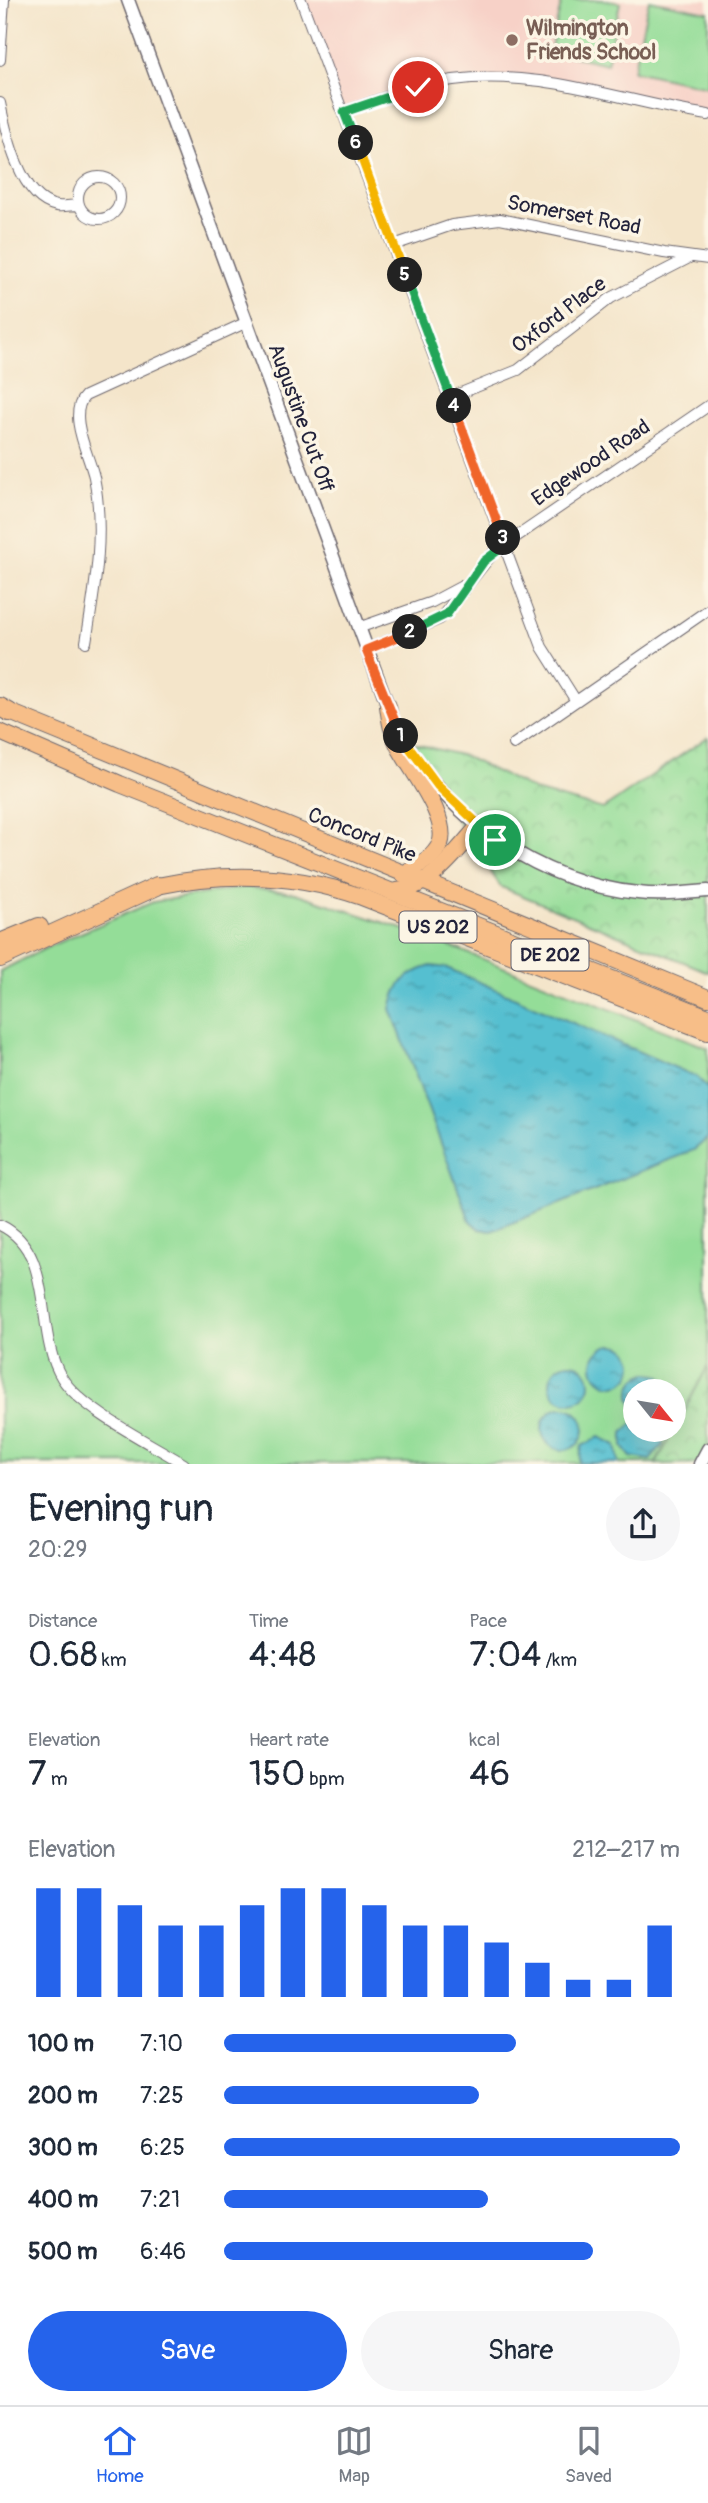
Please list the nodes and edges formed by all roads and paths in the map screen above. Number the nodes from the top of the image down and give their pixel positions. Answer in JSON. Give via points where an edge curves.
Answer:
{"nodes":[{"id":1,"x":4,"y":0,"type":"edge"},
{"id":2,"x":128,"y":0,"type":"edge"},
{"id":3,"x":302,"y":0,"type":"edge"},
{"id":4,"x":0,"y":60,"type":"edge"},
{"id":5,"x":0,"y":103,"type":"edge"},
{"id":6,"x":344,"y":112,"type":"junction"},
{"id":7,"x":708,"y":115,"type":"edge"},
{"id":8,"x":79,"y":205,"type":"junction"},
{"id":9,"x":394,"y":245,"type":"junction"},
{"id":10,"x":689,"y":258,"type":"junction"},
{"id":11,"x":708,"y":258,"type":"edge"},
{"id":12,"x":245,"y":323,"type":"junction"},
{"id":13,"x":450,"y":397,"type":"junction"},
{"id":14,"x":708,"y":406,"type":"edge"},
{"id":15,"x":505,"y":545,"type":"junction"},
{"id":16,"x":467,"y":583,"type":"junction"},
{"id":17,"x":708,"y":610,"type":"edge"},
{"id":18,"x":358,"y":628,"type":"junction"},
{"id":19,"x":86,"y":642,"type":"dead end"},
{"id":20,"x":366,"y":650,"type":"junction"},
{"id":21,"x":576,"y":701,"type":"junction"},
{"id":22,"x":387,"y":706,"type":"junction"},
{"id":23,"x":3,"y":709,"type":"edge"},
{"id":24,"x":0,"y":732,"type":"edge"},
{"id":25,"x":514,"y":744,"type":"dead end"},
{"id":26,"x":478,"y":827,"type":"junction"},
{"id":27,"x":403,"y":874,"type":"junction"},
{"id":28,"x":424,"y":883,"type":"junction"},
{"id":29,"x":157,"y":886,"type":"junction"},
{"id":30,"x":708,"y":891,"type":"edge"},
{"id":31,"x":392,"y":892,"type":"junction"},
{"id":32,"x":0,"y":943,"type":"edge"},
{"id":33,"x":0,"y":958,"type":"edge"},
{"id":34,"x":708,"y":998,"type":"edge"},
{"id":35,"x":708,"y":1017,"type":"edge"},
{"id":36,"x":708,"y":1032,"type":"edge"},
{"id":37,"x":0,"y":1225,"type":"edge"},
{"id":38,"x":708,"y":1449,"type":"edge"},
{"id":39,"x":184,"y":1464,"type":"edge"},
{"id":40,"x":699,"y":1464,"type":"edge"}],
"edges":[{"from":1,"to":4,"type":"street"},
{"from":2,"to":12,"type":"street","name":"Augustine Cut Off"},
{"from":3,"to":6,"type":"street"},
{"from":5,"to":8,"type":"street","via":[[17,164],[28,184],[43,200],[57,206]]},
{"from":6,"to":7,"type":"street","via":[[436,83],[506,77],[555,82]]},
{"from":6,"to":9,"type":"street"},
{"from":8,"to":8,"type":"street","via":[[92,218],[106,217],[119,206],[118,188],[104,177],[90,178],[80,189]]},
{"from":9,"to":10,"type":"street","name":"Somerset Road","via":[[452,225],[500,219]]},
{"from":9,"to":13,"type":"street"},
{"from":10,"to":11,"type":"street","name":"Somerset Road"},
{"from":10,"to":13,"type":"street","name":"Oxford Place","via":[[611,298],[518,370]]},
{"from":12,"to":18,"type":"street","name":"Augustine Cut Off"},
{"from":12,"to":19,"type":"street","via":[[79,402],[78,417],[94,479],[99,541]]},
{"from":13,"to":15,"type":"street"},
{"from":14,"to":15,"type":"street","name":"Edgewood Road"},
{"from":15,"to":16,"type":"street","name":"Edgewood Road","via":[[484,561]]},
{"from":15,"to":21,"type":"street","via":[[542,646]]},
{"from":16,"to":18,"type":"street","name":"Edgewood Road","via":[[432,602]]},
{"from":16,"to":20,"type":"street","name":"Edgewood Road","via":[[440,619]]},
{"from":17,"to":21,"type":"street"},
{"from":18,"to":20,"type":"street","name":"Augustine Cut Off"},
{"from":20,"to":22,"type":"street","name":"Augustine Cut Off"},
{"from":21,"to":25,"type":"street"},
{"from":22,"to":26,"type":"street","name":"Augustine Cut Off","via":[[404,741],[438,786]]},
{"from":22,"to":27,"type":"main road","via":[[395,739],[443,830],[433,854]]},
{"from":23,"to":27,"type":"main road","name":"Concord Pike","number":"US 202"},
{"from":24,"to":31,"type":"main road","name":"Concord Pike","number":"DE 202"},
{"from":26,"to":28,"type":"main road"},
{"from":26,"to":30,"type":"street","name":"Augustine Cut Off","via":[[522,856],[585,881],[640,894]]},
{"from":27,"to":28,"type":"main road","name":"Concord Pike","number":"US 202"},
{"from":28,"to":31,"type":"main road"},
{"from":28,"to":34,"type":"main road","name":"Concord Pike","number":"US 202"},
{"from":29,"to":32,"type":"highway","number":"US 202","via":[[100,902]]},
{"from":29,"to":33,"type":"highway"},
{"from":29,"to":36,"type":"main road","number":"US 202","via":[[242,875],[327,886]]},
{"from":31,"to":35,"type":"main road","name":"Concord Pike","number":"DE 202"},
{"from":37,"to":39,"type":"street","via":[[17,1235],[29,1252],[52,1354],[66,1383],[92,1407]]},
{"from":38,"to":40,"type":"street"}]}
